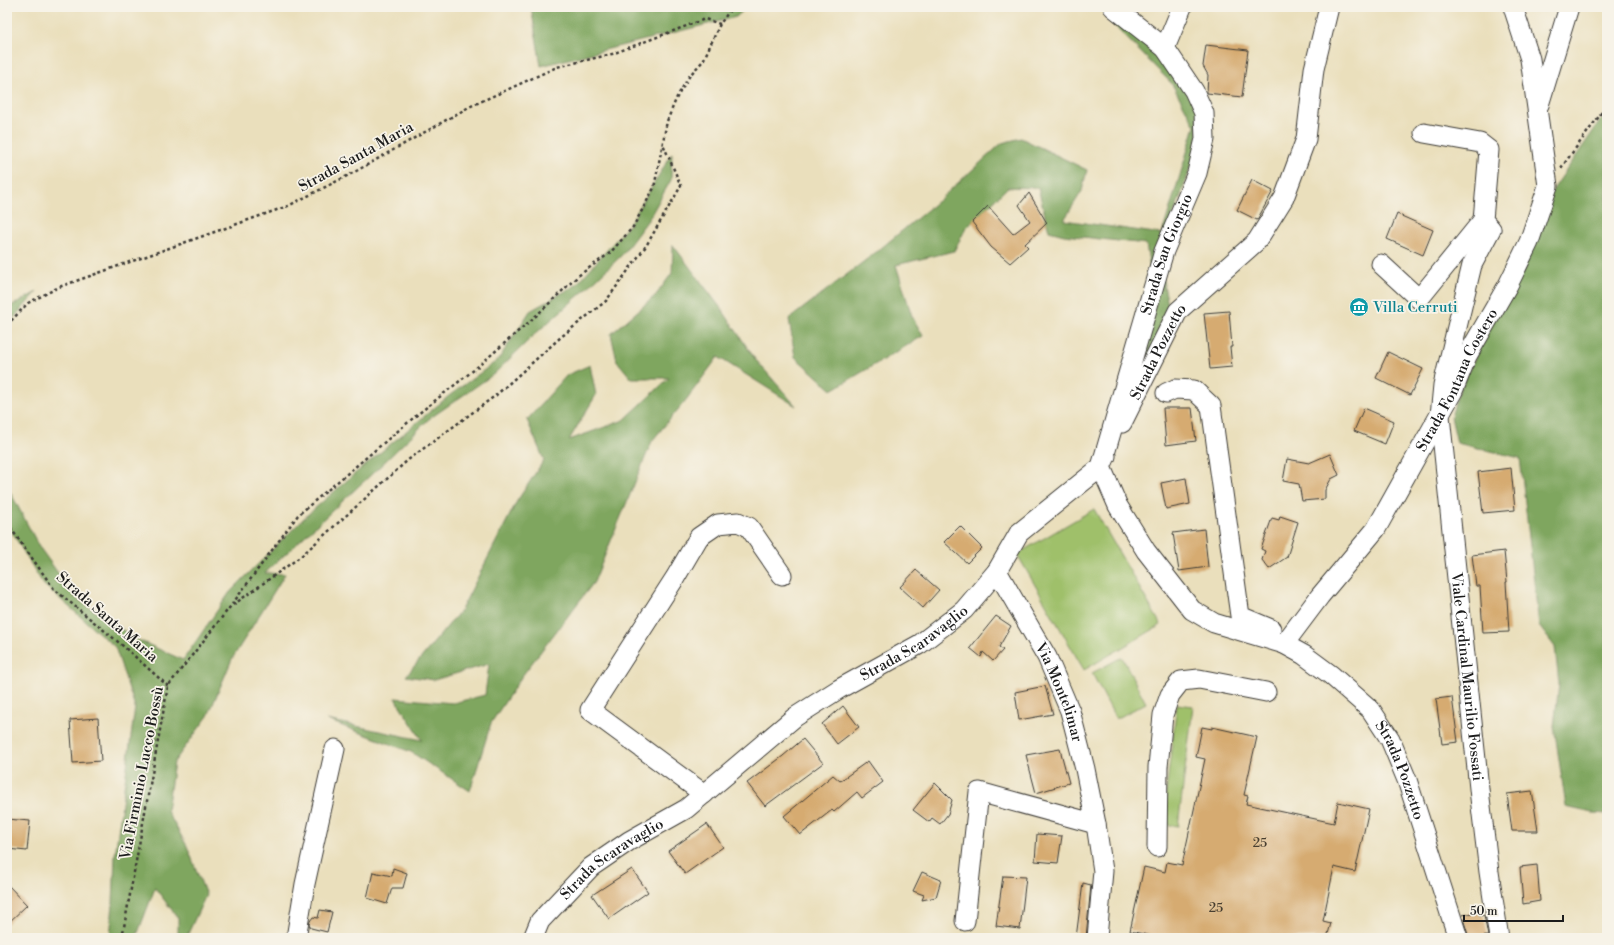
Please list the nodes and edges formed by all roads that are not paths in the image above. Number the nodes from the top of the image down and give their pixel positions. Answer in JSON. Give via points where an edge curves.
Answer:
{"nodes":[{"id":1,"x":1112,"y":7,"type":"edge"},
{"id":2,"x":1182,"y":7,"type":"edge"},
{"id":3,"x":1329,"y":7,"type":"edge"},
{"id":4,"x":1513,"y":7,"type":"edge"},
{"id":5,"x":1569,"y":7,"type":"edge"},
{"id":6,"x":1165,"y":48,"type":"junction"},
{"id":7,"x":1538,"y":110,"type":"junction"},
{"id":8,"x":1424,"y":133,"type":"dead end"},
{"id":9,"x":1483,"y":220,"type":"junction"},
{"id":10,"x":1381,"y":264,"type":"dead end"},
{"id":11,"x":1166,"y":393,"type":"dead end"},
{"id":12,"x":1440,"y":416,"type":"junction"},
{"id":13,"x":1101,"y":467,"type":"junction"},
{"id":14,"x":997,"y":571,"type":"junction"},
{"id":15,"x":782,"y":575,"type":"dead end"},
{"id":16,"x":1284,"y":644,"type":"junction"},
{"id":17,"x":1266,"y":692,"type":"dead end"},
{"id":18,"x":335,"y":749,"type":"dead end"},
{"id":19,"x":704,"y":794,"type":"junction"},
{"id":20,"x":1096,"y":824,"type":"junction"},
{"id":21,"x":1157,"y":847,"type":"dead end"},
{"id":22,"x":965,"y":921,"type":"dead end"},
{"id":23,"x":296,"y":938,"type":"edge"},
{"id":24,"x":533,"y":938,"type":"edge"},
{"id":25,"x":1097,"y":938,"type":"edge"},
{"id":26,"x":1458,"y":938,"type":"edge"},
{"id":27,"x":1500,"y":938,"type":"edge"}],
"edges":[{"from":1,"to":6,"type":"street","name":"Strada San Giorgio"},
{"from":2,"to":6,"type":"street"},
{"from":3,"to":13,"type":"street","name":"Strada Pozzetto","via":[[1314,69],[1306,139],[1284,198],[1257,241],[1178,312]]},
{"from":4,"to":7,"type":"street","via":[[1530,59]]},
{"from":5,"to":7,"type":"street"},
{"from":6,"to":13,"type":"street","name":"Strada San Giorgio","via":[[1194,91],[1204,113],[1205,139],[1197,174],[1164,251]]},
{"from":7,"to":12,"type":"street","name":"Strada Fontana Costero","via":[[1548,186],[1530,242],[1467,356],[1454,391]]},
{"from":8,"to":9,"type":"street","via":[[1480,143],[1489,150]]},
{"from":9,"to":10,"type":"street","via":[[1419,299]]},
{"from":9,"to":12,"type":"street","via":[[1491,229],[1472,265],[1443,385]]},
{"from":11,"to":16,"type":"street","name":"Strada Pozzetto","via":[[1175,388],[1194,390],[1211,406],[1240,616],[1275,631]]},
{"from":12,"to":16,"type":"street","name":"Strada Fontana Costero","via":[[1376,529]]},
{"from":12,"to":27,"type":"street","name":"Viale Cardinal Maurilio Fossati","via":[[1481,805]]},
{"from":13,"to":14,"type":"street","name":"Strada Scaravaglio","via":[[1019,533]]},
{"from":13,"to":16,"type":"street","name":"Strada Pozzetto","via":[[1118,506],[1146,551],[1192,610],[1214,623]]},
{"from":14,"to":19,"type":"street","name":"Strada Scaravaglio","via":[[964,610],[920,644],[795,717]]},
{"from":14,"to":20,"type":"street","name":"Via Montelimar","via":[[1047,657],[1070,711]]},
{"from":15,"to":19,"type":"street","via":[[749,527],[738,522],[718,524],[698,538],[590,710]]},
{"from":16,"to":26,"type":"street","name":"Strada Pozzetto","via":[[1331,675],[1371,710],[1390,739],[1407,780]]},
{"from":17,"to":21,"type":"street","via":[[1199,679],[1181,681],[1170,695],[1163,715],[1158,768]]},
{"from":18,"to":23,"type":"street","via":[[305,884]]},
{"from":19,"to":24,"type":"street","name":"Strada Scaravaglio","via":[[686,809],[629,841],[591,867],[540,921]]},
{"from":20,"to":22,"type":"street","via":[[979,792]]},
{"from":20,"to":25,"type":"street","name":"Via Montelimar","via":[[1103,871]]}]}
